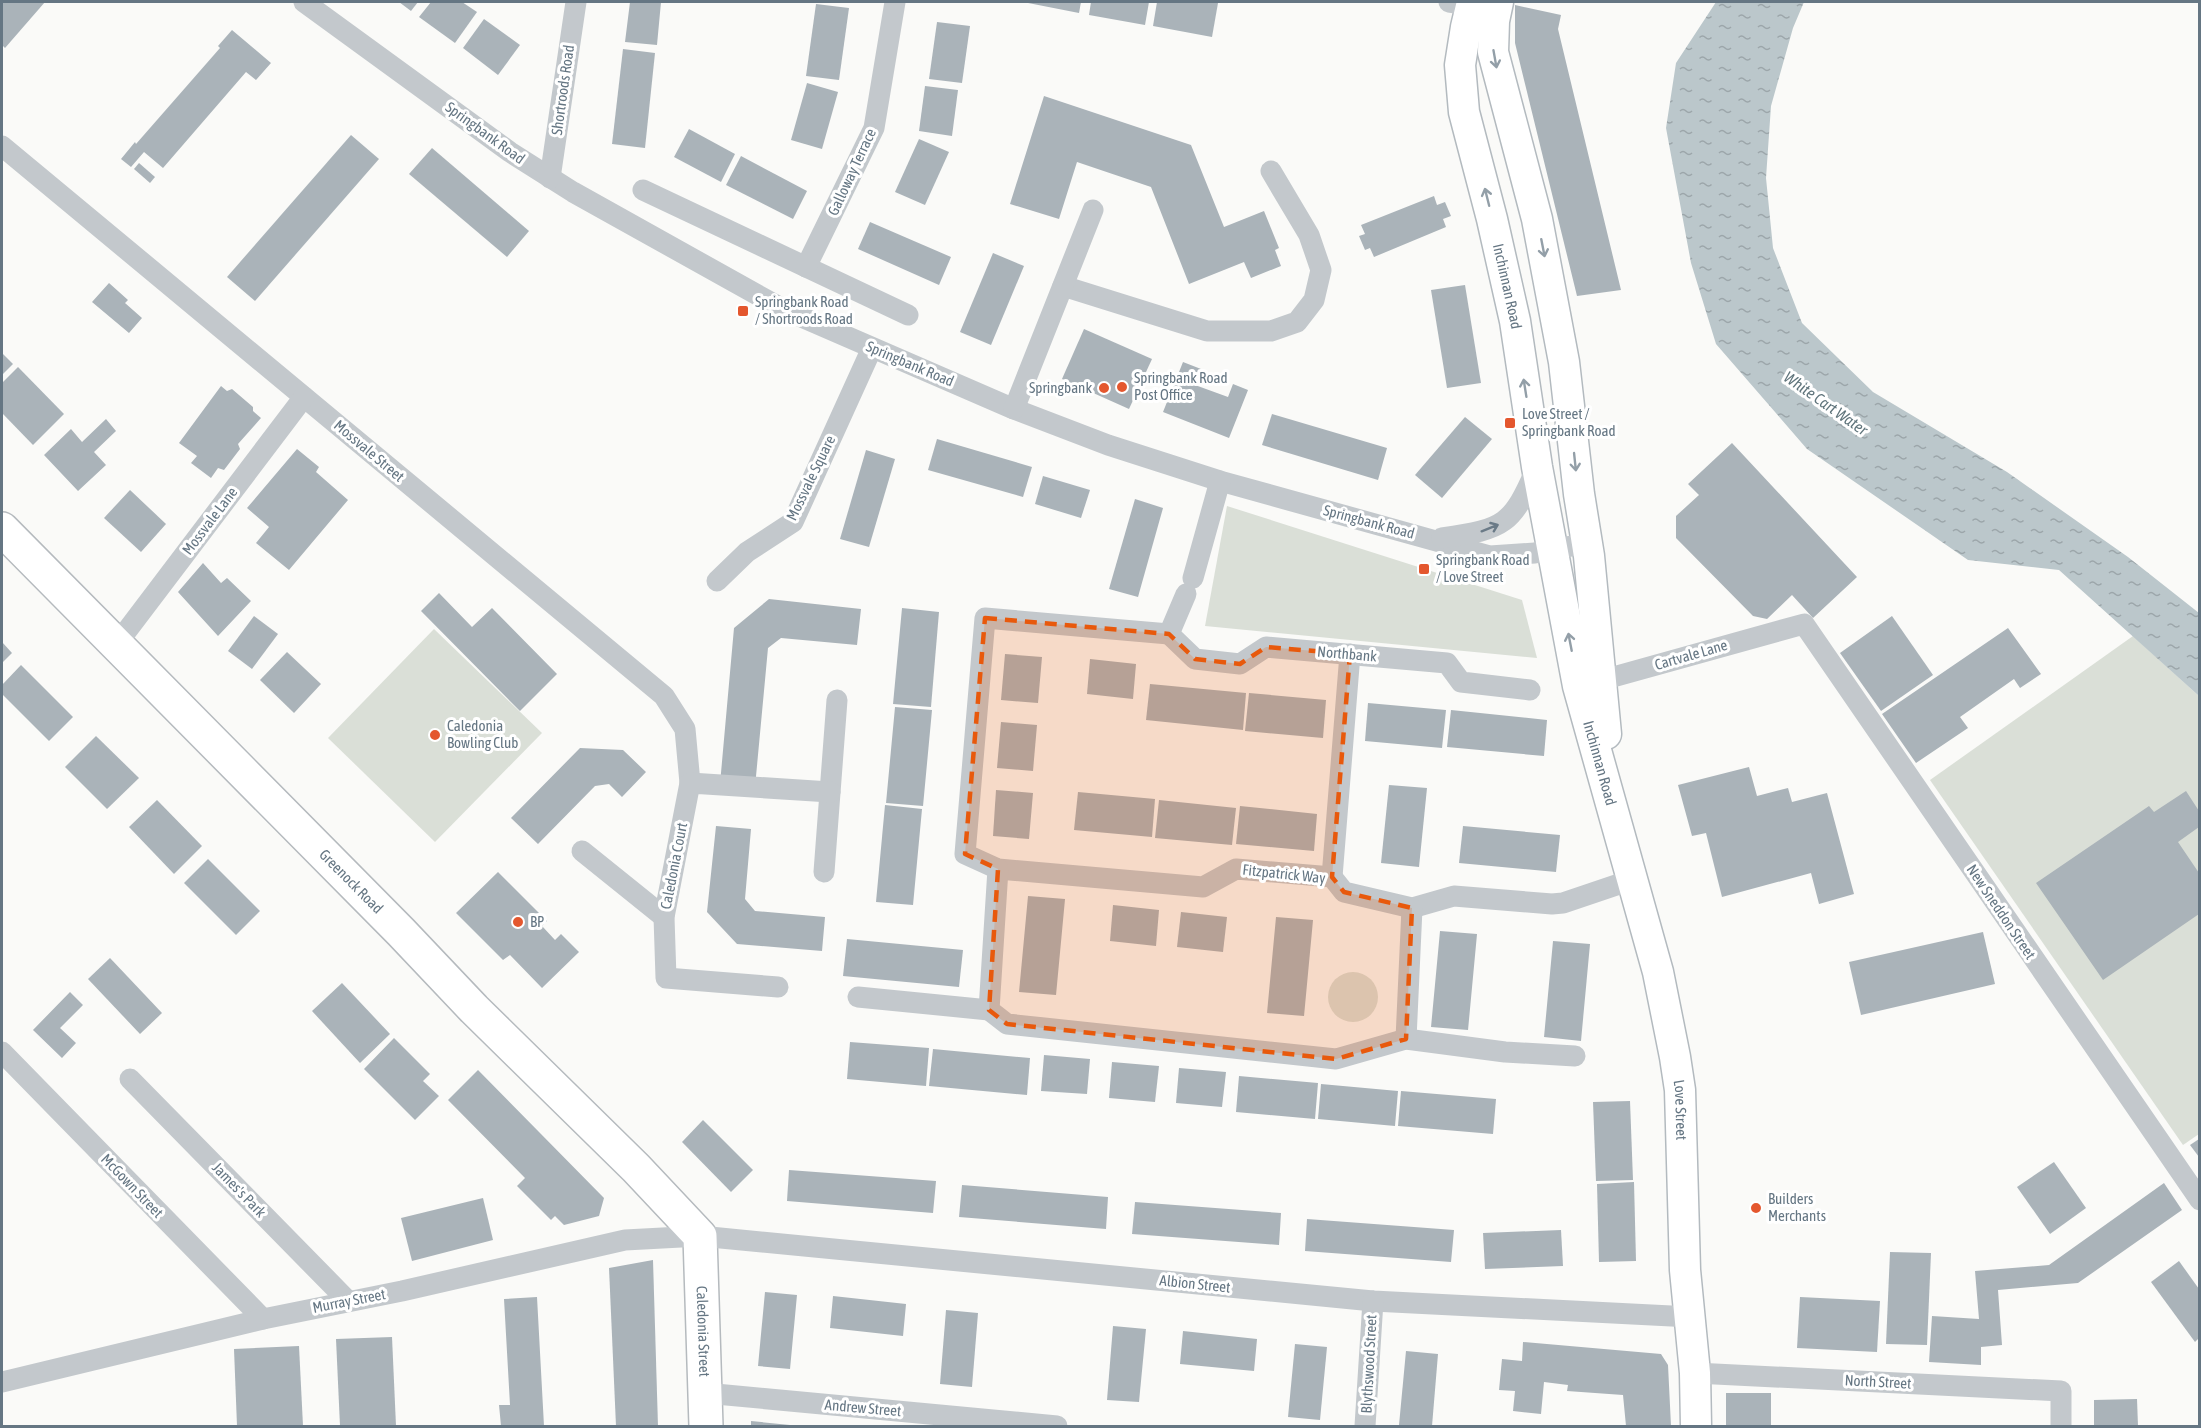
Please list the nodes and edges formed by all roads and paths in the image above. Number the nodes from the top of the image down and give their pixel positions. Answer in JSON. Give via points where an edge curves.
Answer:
{"nodes":[{"id":1,"x":304,"y":2,"type":"edge"},
{"id":2,"x":576,"y":2,"type":"edge"},
{"id":3,"x":895,"y":2,"type":"edge"},
{"id":4,"x":1477,"y":4,"type":"edge"},
{"id":5,"x":2,"y":146,"type":"edge"},
{"id":6,"x":1271,"y":171,"type":"dead end"},
{"id":7,"x":550,"y":178,"type":"junction"},
{"id":8,"x":643,"y":190,"type":"dead end"},
{"id":9,"x":1093,"y":210,"type":"dead end"},
{"id":10,"x":806,"y":267,"type":"junction"},
{"id":11,"x":1063,"y":286,"type":"junction"},
{"id":12,"x":908,"y":315,"type":"dead end"},
{"id":13,"x":872,"y":348,"type":"junction"},
{"id":14,"x":304,"y":397,"type":"junction"},
{"id":15,"x":1014,"y":409,"type":"junction"},
{"id":16,"x":1537,"y":467,"type":"junction"},
{"id":17,"x":1221,"y":481,"type":"junction"},
{"id":18,"x":2,"y":529,"type":"edge"},
{"id":19,"x":1433,"y":540,"type":"junction"},
{"id":20,"x":1587,"y":543,"type":"junction"},
{"id":21,"x":1553,"y":550,"type":"junction"},
{"id":22,"x":717,"y":580,"type":"dead end"},
{"id":23,"x":1803,"y":624,"type":"joint"},
{"id":24,"x":1169,"y":634,"type":"junction"},
{"id":25,"x":116,"y":645,"type":"junction"},
{"id":26,"x":1350,"y":654,"type":"junction"},
{"id":27,"x":1590,"y":683,"type":"junction"},
{"id":28,"x":1530,"y":690,"type":"dead end"},
{"id":29,"x":837,"y":700,"type":"dead end"},
{"id":30,"x":690,"y":783,"type":"junction"},
{"id":31,"x":830,"y":792,"type":"junction"},
{"id":32,"x":1612,"y":800,"type":"joint"},
{"id":33,"x":582,"y":851,"type":"dead end"},
{"id":34,"x":998,"y":869,"type":"junction"},
{"id":35,"x":824,"y":872,"type":"dead end"},
{"id":36,"x":1332,"y":877,"type":"junction"},
{"id":37,"x":1634,"y":879,"type":"junction"},
{"id":38,"x":1412,"y":908,"type":"junction"},
{"id":39,"x":664,"y":917,"type":"junction"},
{"id":40,"x":778,"y":987,"type":"dead end"},
{"id":41,"x":858,"y":997,"type":"dead end"},
{"id":42,"x":989,"y":1010,"type":"junction"},
{"id":43,"x":1406,"y":1039,"type":"junction"},
{"id":44,"x":2,"y":1052,"type":"edge"},
{"id":45,"x":1575,"y":1056,"type":"dead end"},
{"id":46,"x":130,"y":1078,"type":"dead end"},
{"id":47,"x":2199,"y":1200,"type":"edge"},
{"id":48,"x":700,"y":1236,"type":"junction"},
{"id":49,"x":348,"y":1301,"type":"junction"},
{"id":50,"x":1373,"y":1301,"type":"junction"},
{"id":51,"x":1691,"y":1317,"type":"junction"},
{"id":52,"x":262,"y":1319,"type":"junction"},
{"id":53,"x":1695,"y":1373,"type":"junction"},
{"id":54,"x":2,"y":1382,"type":"edge"},
{"id":55,"x":705,"y":1393,"type":"junction"},
{"id":56,"x":706,"y":1426,"type":"edge"},
{"id":57,"x":1057,"y":1426,"type":"edge"},
{"id":58,"x":1365,"y":1426,"type":"edge"},
{"id":59,"x":1696,"y":1426,"type":"edge"},
{"id":60,"x":2061,"y":1426,"type":"edge"}],
"edges":[{"from":1,"to":7,"type":"street","name":"Springbank Road"},
{"from":2,"to":7,"type":"street","name":"Shortroods Road"},
{"from":3,"to":10,"type":"street","name":"Galloway Terrace","via":[[874,128]]},
{"from":16,"to":4,"type":"street","name":"Inchinnan Road","one_way":true,"via":[[1515,321],[1464,112],[1460,65]]},
{"from":4,"to":20,"type":"street","name":"Inchinnan Road","one_way":true,"via":[[1493,39],[1493,52],[1537,219],[1564,362]]},
{"from":5,"to":14,"type":"street","name":"Mossvale Street"},
{"from":6,"to":11,"type":"street","via":[[1309,235],[1322,270],[1314,300],[1297,322],[1271,331],[1207,331]]},
{"from":7,"to":13,"type":"street","name":"Springbank Road","via":[[781,308]]},
{"from":8,"to":10,"type":"street"},
{"from":9,"to":11,"type":"street"},
{"from":10,"to":12,"type":"street"},
{"from":11,"to":15,"type":"street"},
{"from":13,"to":15,"type":"street","name":"Springbank Road"},
{"from":13,"to":22,"type":"street","name":"Mossvale Square","via":[[793,522],[747,552]]},
{"from":14,"to":25,"type":"street","name":"Mossvale Lane"},
{"from":14,"to":30,"type":"street","name":"Mossvale Street","via":[[664,696],[685,729]]},
{"from":15,"to":17,"type":"street","name":"Springbank Road","via":[[1108,445]]},
{"from":19,"to":16,"type":"street","one_way":true,"via":[[1497,527],[1515,511]]},
{"from":16,"to":21,"type":"street","name":"Inchinnan Road"},
{"from":17,"to":19,"type":"street","name":"Springbank Road"},
{"from":17,"to":24,"type":"street","via":[[1190,586]]},
{"from":18,"to":25,"type":"main road","name":"Greenock Road"},
{"from":19,"to":21,"type":"street","name":"Springbank Road","via":[[1490,555]]},
{"from":20,"to":21,"type":"street","name":"Springbank Road"},
{"from":20,"to":27,"type":"street","name":"Inchinnan Road"},
{"from":27,"to":21,"type":"street","name":"Inchinnan Road","one_way":true},
{"from":23,"to":27,"type":"street","name":"Cartvale Lane"},
{"from":23,"to":47,"type":"street","name":"New Sneddon Street"},
{"from":24,"to":26,"type":"street","name":"Northbank","via":[[1195,659],[1240,664],[1266,647]]},
{"from":24,"to":34,"type":"street","name":"Fitzpatrick Way","via":[[984,618],[965,854]]},
{"from":25,"to":48,"type":"main road","name":"Greenock Road"},
{"from":26,"to":28,"type":"street","name":"Northbank","via":[[1447,663],[1461,682]]},
{"from":26,"to":36,"type":"street"},
{"from":27,"to":32,"type":"street","name":"Inchinnan Road"},
{"from":29,"to":31,"type":"street"},
{"from":30,"to":31,"type":"street"},
{"from":30,"to":39,"type":"street","name":"Caledonia Court"},
{"from":31,"to":35,"type":"street"},
{"from":32,"to":37,"type":"street","name":"Love Street"},
{"from":33,"to":39,"type":"street"},
{"from":34,"to":36,"type":"street","name":"Fitzpatrick Way","via":[[1203,886],[1236,869]]},
{"from":34,"to":42,"type":"street"},
{"from":36,"to":38,"type":"street","name":"Fitzpatrick Way","via":[[1344,892]]},
{"from":37,"to":38,"type":"street","name":"Fitzpatrick Way","via":[[1563,903],[1454,896]]},
{"from":37,"to":51,"type":"street","name":"Love Street","via":[[1658,972],[1680,1090],[1685,1270]]},
{"from":38,"to":43,"type":"street"},
{"from":39,"to":40,"type":"street","name":"Caledonia Court","via":[[666,978]]},
{"from":41,"to":42,"type":"street"},
{"from":42,"to":43,"type":"street","via":[[1007,1024],[1336,1059]]},
{"from":43,"to":45,"type":"street","via":[[1505,1052]]},
{"from":44,"to":52,"type":"street","name":"McGown Street"},
{"from":46,"to":49,"type":"street","name":"James's Park"},
{"from":48,"to":49,"type":"street","name":"Murray Street","via":[[625,1240]]},
{"from":48,"to":50,"type":"street","name":"Albion Street"},
{"from":48,"to":55,"type":"main road","name":"Caledonia Street"},
{"from":49,"to":52,"type":"street","name":"Murray Street"},
{"from":50,"to":51,"type":"street","name":"Albion Street"},
{"from":50,"to":58,"type":"street","name":"Blythswood Street"},
{"from":51,"to":53,"type":"street","name":"Love Street"},
{"from":52,"to":54,"type":"street","name":"Murray Street"},
{"from":53,"to":59,"type":"street","name":"Love Street"},
{"from":53,"to":60,"type":"street","name":"North Street","via":[[2061,1391]]},
{"from":55,"to":56,"type":"main road","name":"Caledonia Street"},
{"from":55,"to":57,"type":"street","name":"Andrew Street"}]}
